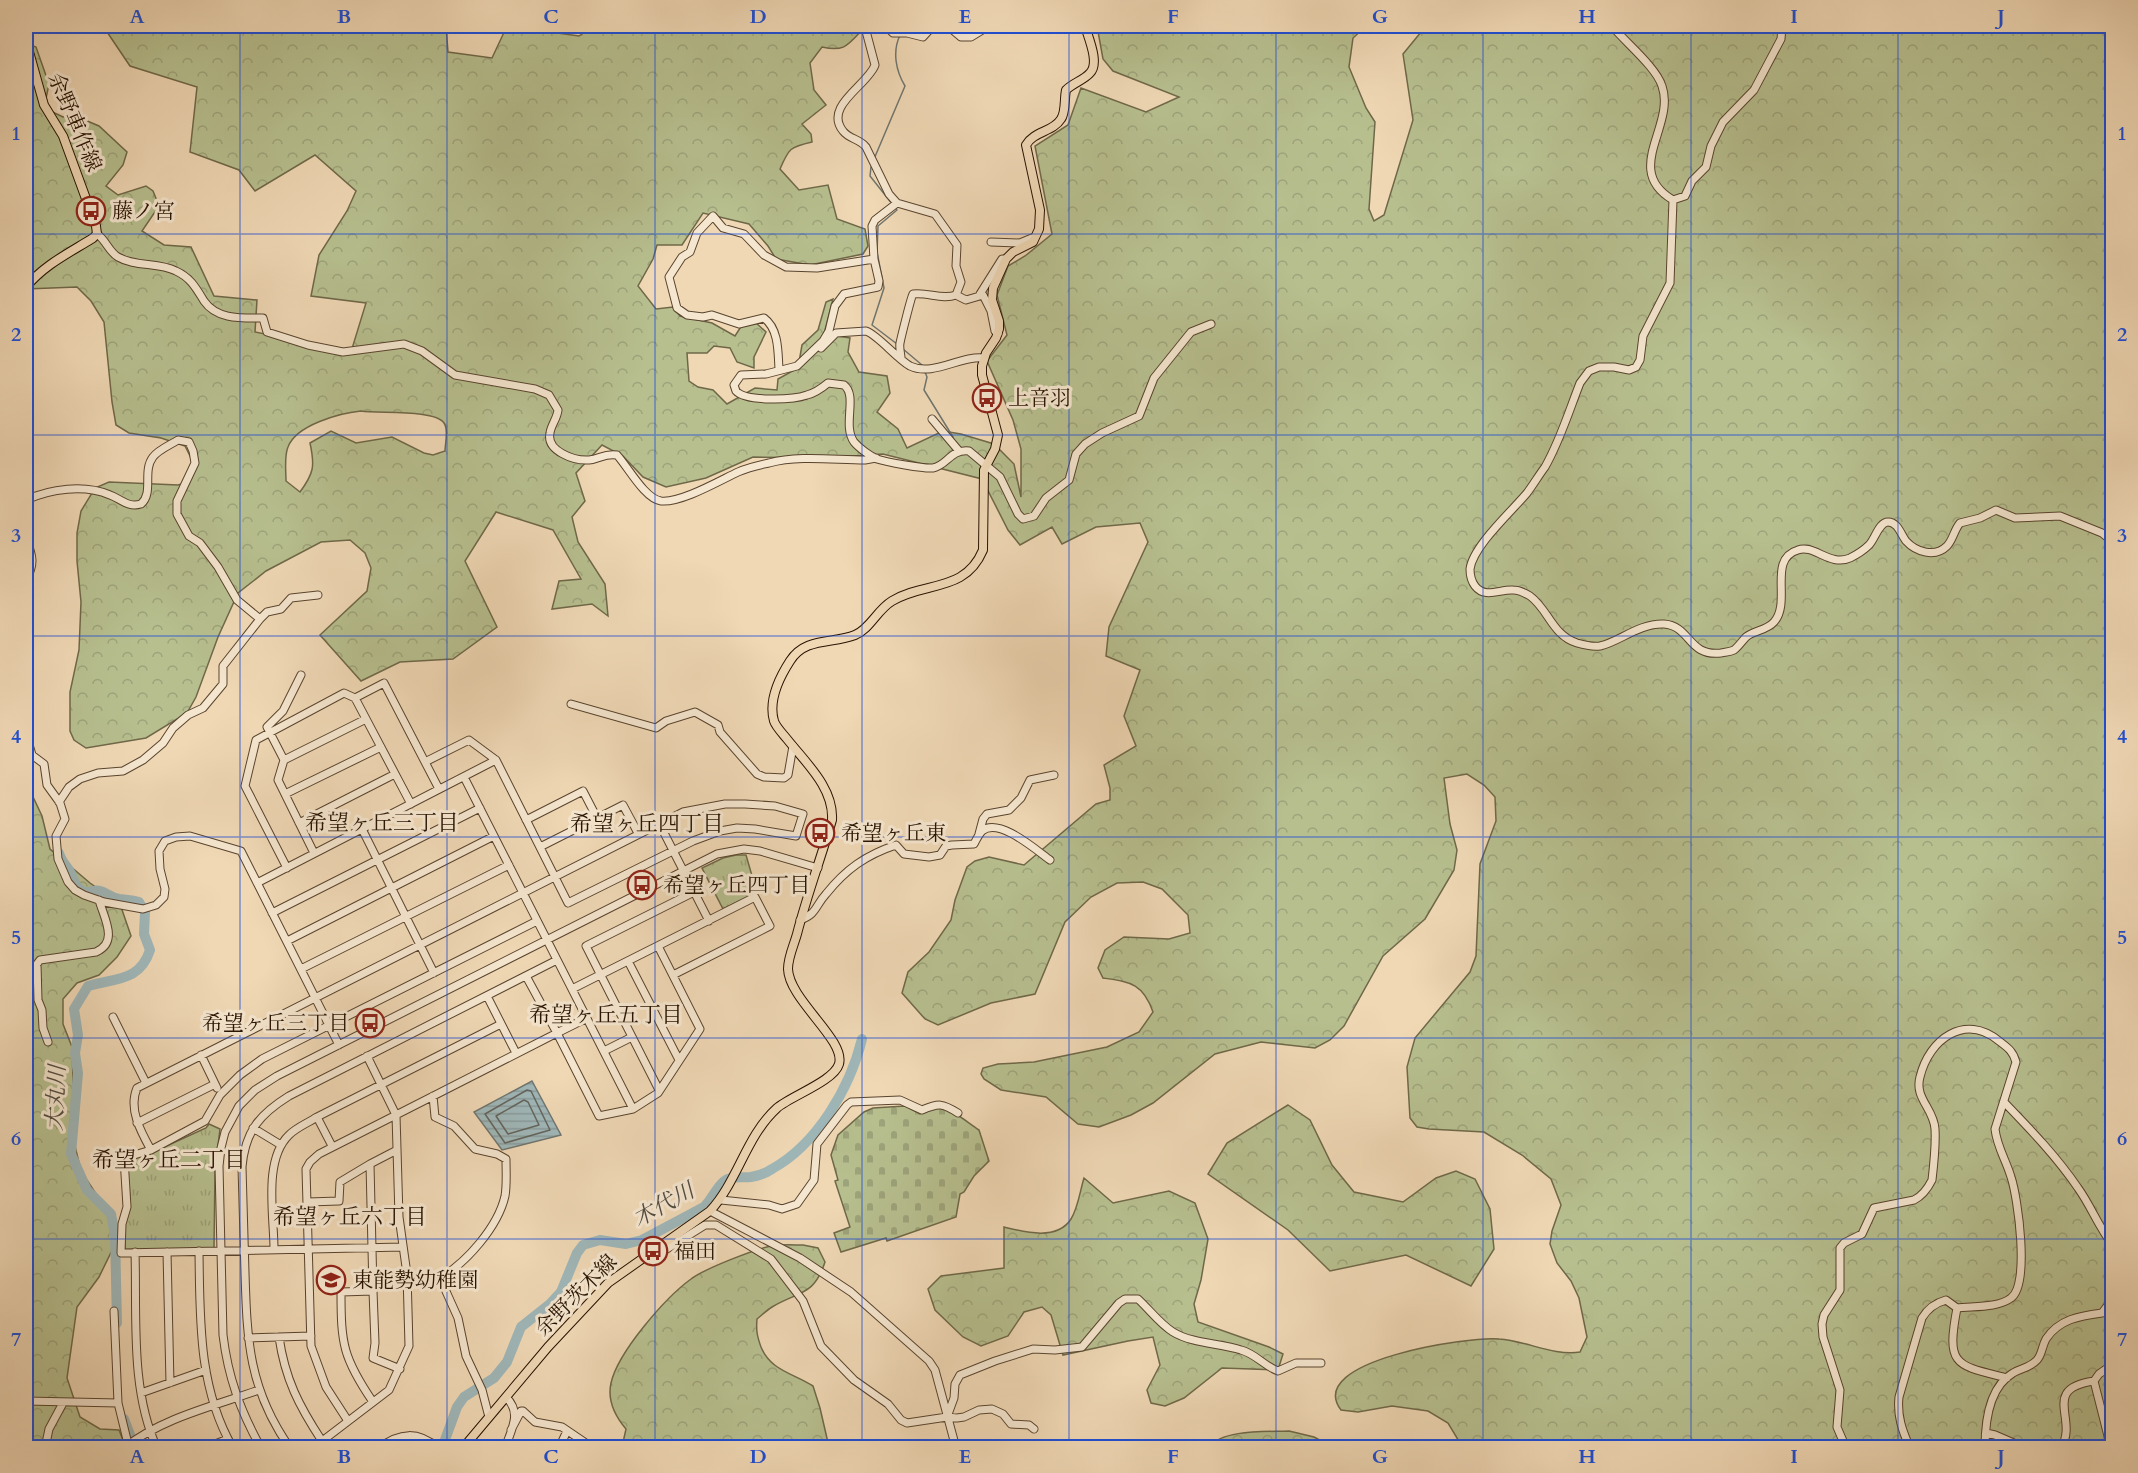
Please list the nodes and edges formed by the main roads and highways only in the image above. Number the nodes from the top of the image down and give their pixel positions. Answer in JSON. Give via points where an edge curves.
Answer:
{"nodes":[{"id":1,"x":1085,"y":26,"type":"edge"},
{"id":2,"x":26,"y":40,"type":"edge"},
{"id":3,"x":26,"y":287,"type":"edge"},
{"id":4,"x":463,"y":1448,"type":"edge"}],
"edges":[{"from":1,"to":4,"type":"main road","name":"余野茨木線","via":[[1094,68],[1066,90],[1061,120],[1026,145],[1040,210],[1036,238],[1006,259],[991,294],[999,321],[998,334],[984,358],[982,375],[998,435],[982,483],[982,550],[978,561],[960,578],[895,600],[858,633],[804,647],[790,660],[777,686],[772,709],[774,723],[817,777],[833,808],[788,970],[797,994],[835,1044],[839,1063],[826,1078],[776,1109],[756,1134],[721,1200],[608,1283]]},
{"from":2,"to":3,"type":"main road","name":"余野車作線","via":[[44,105],[63,136],[97,234],[41,270]]}]}
